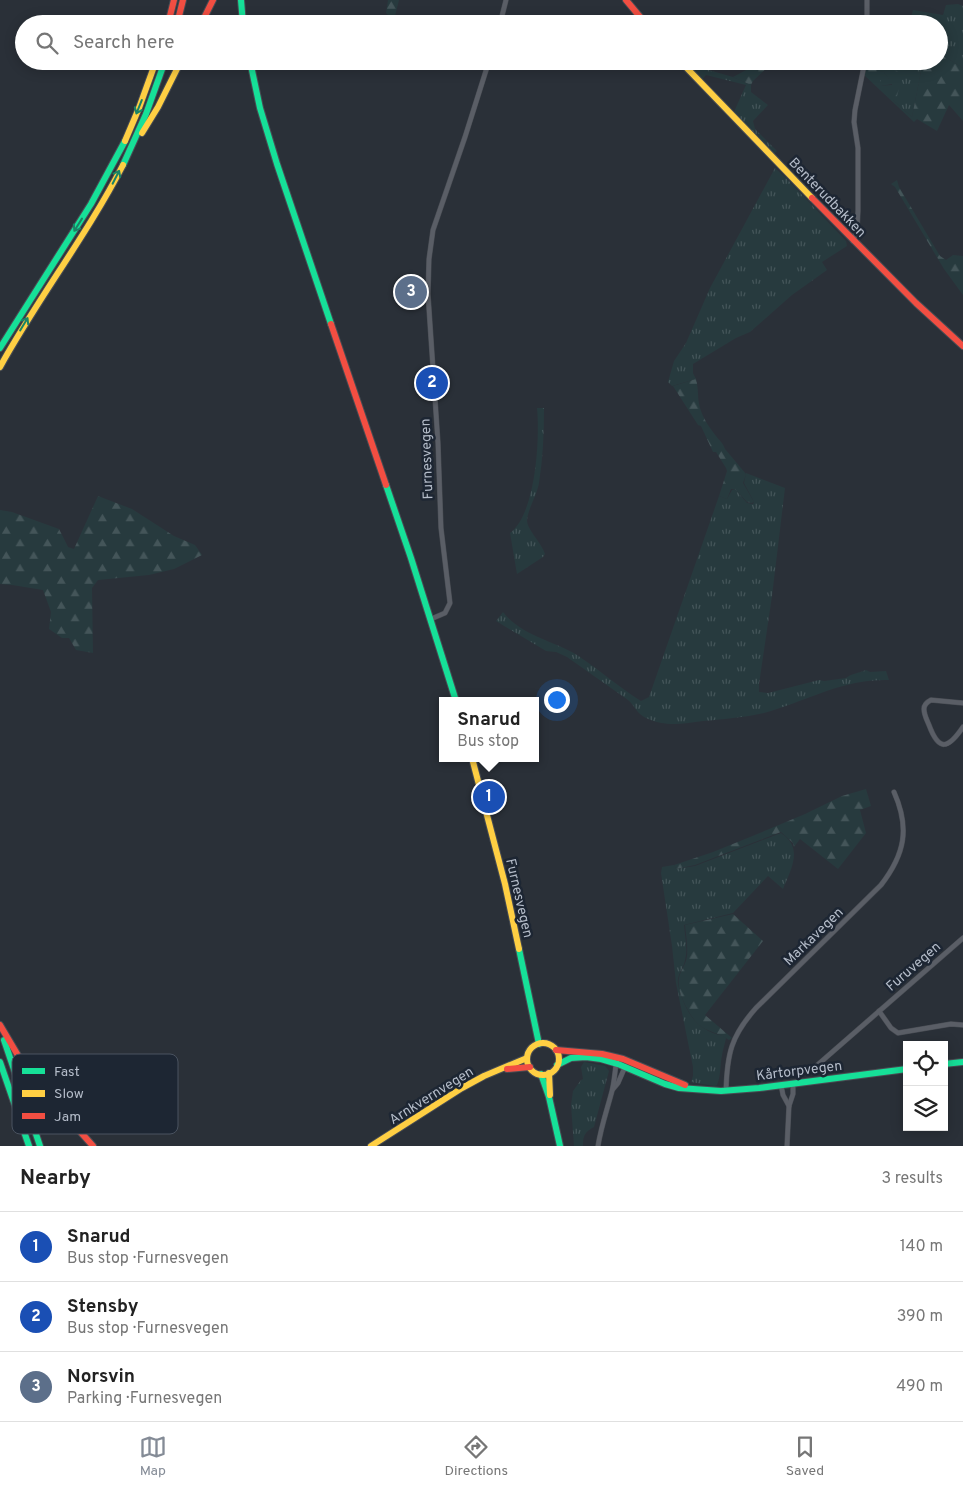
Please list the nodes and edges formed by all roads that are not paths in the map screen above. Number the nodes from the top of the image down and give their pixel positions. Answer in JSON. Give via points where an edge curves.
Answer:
{"nodes":[{"id":1,"x":174,"y":0,"type":"edge"},
{"id":2,"x":183,"y":0,"type":"edge"},
{"id":3,"x":213,"y":0,"type":"edge"},
{"id":4,"x":241,"y":0,"type":"edge"},
{"id":5,"x":506,"y":0,"type":"edge"},
{"id":6,"x":626,"y":0,"type":"edge"},
{"id":7,"x":867,"y":0,"type":"edge"},
{"id":8,"x":170,"y":15,"type":"edge"},
{"id":9,"x":179,"y":15,"type":"edge"},
{"id":10,"x":206,"y":15,"type":"edge"},
{"id":11,"x":242,"y":15,"type":"edge"},
{"id":12,"x":502,"y":15,"type":"edge"},
{"id":13,"x":638,"y":15,"type":"edge"},
{"id":14,"x":867,"y":15,"type":"edge"},
{"id":15,"x":153,"y":70,"type":"edge"},
{"id":16,"x":162,"y":70,"type":"edge"},
{"id":17,"x":176,"y":70,"type":"edge"},
{"id":18,"x":252,"y":70,"type":"edge"},
{"id":19,"x":486,"y":70,"type":"edge"},
{"id":20,"x":689,"y":70,"type":"edge"},
{"id":21,"x":863,"y":70,"type":"edge"},
{"id":22,"x":128,"y":154,"type":"junction"},
{"id":23,"x":853,"y":241,"type":"junction"},
{"id":24,"x":963,"y":346,"type":"edge"},
{"id":25,"x":0,"y":348,"type":"edge"},
{"id":26,"x":0,"y":367,"type":"edge"},
{"id":27,"x":431,"y":619,"type":"junction"},
{"id":28,"x":455,"y":697,"type":"edge"},
{"id":29,"x":963,"y":702,"type":"edge"},
{"id":30,"x":963,"y":727,"type":"edge"},
{"id":31,"x":473,"y":762,"type":"edge"},
{"id":32,"x":894,"y":792,"type":"dead end"},
{"id":33,"x":963,"y":938,"type":"edge"},
{"id":34,"x":879,"y":1012,"type":"junction"},
{"id":35,"x":963,"y":1025,"type":"edge"},
{"id":36,"x":0,"y":1026,"type":"edge"},
{"id":37,"x":539,"y":1044,"type":"junction"},
{"id":38,"x":556,"y":1050,"type":"junction"},
{"id":39,"x":18,"y":1054,"type":"edge"},
{"id":40,"x":527,"y":1058,"type":"junction"},
{"id":41,"x":0,"y":1062,"type":"edge"},
{"id":42,"x":12,"y":1062,"type":"edge"},
{"id":43,"x":963,"y":1062,"type":"edge"},
{"id":44,"x":616,"y":1064,"type":"junction"},
{"id":45,"x":948,"y":1064,"type":"edge"},
{"id":46,"x":557,"y":1065,"type":"junction"},
{"id":47,"x":530,"y":1067,"type":"junction"},
{"id":48,"x":625,"y":1067,"type":"junction"},
{"id":49,"x":505,"y":1068,"type":"junction"},
{"id":50,"x":814,"y":1068,"type":"dead end"},
{"id":51,"x":903,"y":1070,"type":"edge"},
{"id":52,"x":549,"y":1073,"type":"junction"},
{"id":53,"x":541,"y":1074,"type":"junction"},
{"id":54,"x":792,"y":1084,"type":"junction"},
{"id":55,"x":781,"y":1085,"type":"junction"},
{"id":56,"x":613,"y":1089,"type":"junction"},
{"id":57,"x":694,"y":1089,"type":"junction"},
{"id":58,"x":726,"y":1092,"type":"junction"},
{"id":59,"x":12,"y":1097,"type":"edge"},
{"id":60,"x":549,"y":1097,"type":"junction"},
{"id":61,"x":789,"y":1106,"type":"junction"},
{"id":62,"x":25,"y":1134,"type":"edge"},
{"id":63,"x":36,"y":1134,"type":"edge"},
{"id":64,"x":82,"y":1134,"type":"edge"},
{"id":65,"x":29,"y":1146,"type":"edge"},
{"id":66,"x":40,"y":1146,"type":"edge"},
{"id":67,"x":93,"y":1146,"type":"edge"},
{"id":68,"x":371,"y":1146,"type":"edge"},
{"id":69,"x":560,"y":1146,"type":"edge"},
{"id":70,"x":598,"y":1146,"type":"edge"},
{"id":71,"x":787,"y":1146,"type":"edge"}],
"edges":[{"from":1,"to":8,"type":"main road"},
{"from":2,"to":9,"type":"main road"},
{"from":3,"to":10,"type":"main road"},
{"from":4,"to":11,"type":"main road"},
{"from":5,"to":12,"type":"street"},
{"from":6,"to":13,"type":"main road"},
{"from":7,"to":14,"type":"street"},
{"from":15,"to":25,"type":"main road","one_way":true,"via":[[137,113],[103,183]]},
{"from":16,"to":22,"type":"main road"},
{"from":17,"to":22,"type":"main road"},
{"from":18,"to":27,"type":"main road","via":[[277,164]]},
{"from":19,"to":27,"type":"street","name":"Furnesvegen","via":[[433,230],[429,259],[428,294],[441,528],[450,603],[445,613]]},
{"from":20,"to":23,"type":"main road","name":"Benterudbakken"},
{"from":21,"to":23,"type":"street","via":[[854,122],[858,148],[858,211]]},
{"from":26,"to":22,"type":"main road","one_way":true,"via":[[34,307],[101,204]]},
{"from":23,"to":24,"type":"main road","name":"Benterudbakken"},
{"from":27,"to":28,"type":"main road"},
{"from":29,"to":30,"type":"street","via":[[931,700],[924,710],[933,735],[942,744],[955,740]]},
{"from":31,"to":37,"type":"main road","name":"Furnesvegen","via":[[505,884]]},
{"from":32,"to":58,"type":"street","name":"Markavegen","via":[[902,816],[903,836],[895,865],[877,890],[741,1026],[730,1050]]},
{"from":33,"to":34,"type":"street","name":"Furuvegen"},
{"from":34,"to":35,"type":"street","via":[[898,1033]]},
{"from":34,"to":50,"type":"street","name":"Furuvegen"},
{"from":36,"to":39,"type":"main road"},
{"from":36,"to":42,"type":"main road"},
{"from":37,"to":38,"type":"main road","via":[[547,1044]]},
{"from":37,"to":40,"type":"main road","via":[[531,1049]]},
{"from":38,"to":46,"type":"main road"},
{"from":38,"to":57,"type":"main road","name":"Kårtorpvegen","via":[[592,1052],[623,1059]]},
{"from":40,"to":47,"type":"main road"},
{"from":40,"to":49,"type":"main road","name":"Arnkvernvegen"},
{"from":41,"to":59,"type":"main road"},
{"from":43,"to":45,"type":"main road"},
{"from":44,"to":46,"type":"main road","name":"Kårtorpvegen","via":[[582,1057]]},
{"from":44,"to":48,"type":"main road","name":"Kårtorpvegen"},
{"from":44,"to":56,"type":"street"},
{"from":46,"to":52,"type":"main road"},
{"from":47,"to":49,"type":"main road"},
{"from":47,"to":53,"type":"main road"},
{"from":48,"to":56,"type":"street"},
{"from":48,"to":57,"type":"main road","name":"Kårtorpvegen","via":[[667,1085]]},
{"from":49,"to":68,"type":"main road","name":"Arnkvernvegen","via":[[462,1088]]},
{"from":51,"to":54,"type":"main road","name":"Kårtorpvegen"},
{"from":52,"to":53,"type":"main road"},
{"from":52,"to":60,"type":"main road"},
{"from":53,"to":60,"type":"main road"},
{"from":54,"to":55,"type":"main road","name":"Kårtorpvegen"},
{"from":54,"to":61,"type":"street"},
{"from":55,"to":58,"type":"main road","name":"Kårtorpvegen"},
{"from":55,"to":61,"type":"street"},
{"from":56,"to":70,"type":"street"},
{"from":57,"to":58,"type":"main road","name":"Kårtorpvegen"},
{"from":60,"to":69,"type":"main road"},
{"from":61,"to":71,"type":"street"},
{"from":62,"to":65,"type":"main road"},
{"from":63,"to":66,"type":"main road"},
{"from":64,"to":67,"type":"main road"}]}
